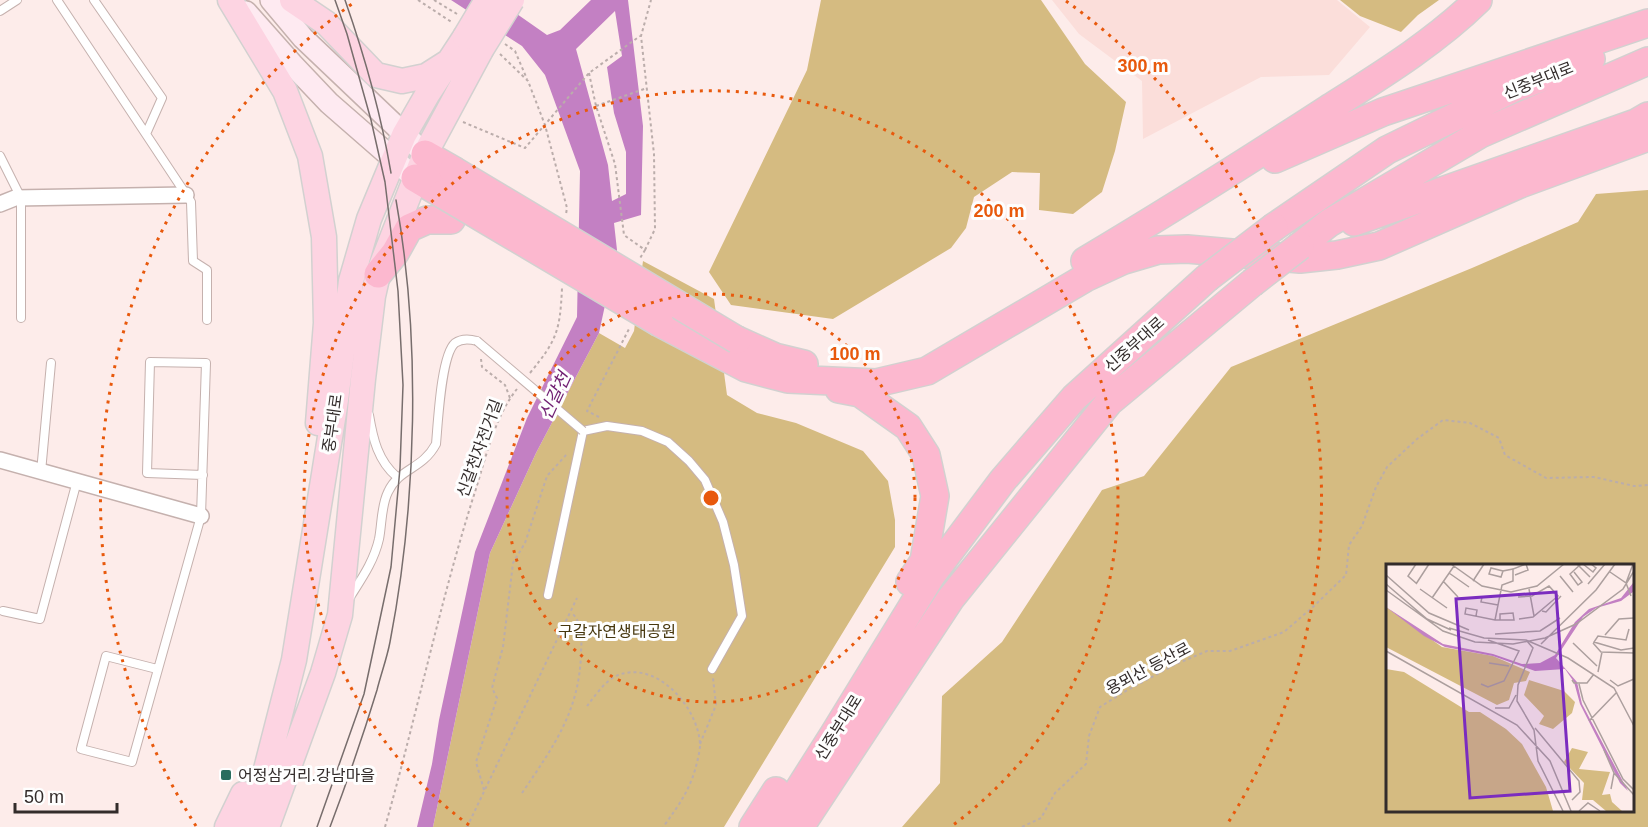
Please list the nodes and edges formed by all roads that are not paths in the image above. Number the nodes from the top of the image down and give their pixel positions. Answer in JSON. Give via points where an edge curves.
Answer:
{"nodes":[{"id":1,"x":17,"y":0,"type":"edge"},
{"id":2,"x":57,"y":0,"type":"edge"},
{"id":3,"x":94,"y":0,"type":"edge"},
{"id":4,"x":230,"y":0,"type":"edge"},
{"id":5,"x":236,"y":0,"type":"edge"},
{"id":6,"x":271,"y":0,"type":"edge"},
{"id":7,"x":292,"y":0,"type":"edge"},
{"id":8,"x":487,"y":0,"type":"edge"},
{"id":9,"x":512,"y":0,"type":"edge"},
{"id":10,"x":1478,"y":0,"type":"edge"},
{"id":11,"x":0,"y":11,"type":"edge"},
{"id":12,"x":1648,"y":23,"type":"edge"},
{"id":13,"x":1648,"y":38,"type":"edge"},
{"id":14,"x":475,"y":41,"type":"junction"},
{"id":15,"x":452,"y":59,"type":"junction"},
{"id":16,"x":1648,"y":61,"type":"edge"},
{"id":17,"x":1648,"y":116,"type":"edge"},
{"id":18,"x":146,"y":134,"type":"junction"},
{"id":19,"x":404,"y":135,"type":"junction"},
{"id":20,"x":1648,"y":136,"type":"edge"},
{"id":21,"x":0,"y":156,"type":"edge"},
{"id":22,"x":394,"y":159,"type":"junction"},
{"id":23,"x":420,"y":166,"type":"junction"},
{"id":24,"x":448,"y":182,"type":"junction"},
{"id":25,"x":1206,"y":188,"type":"junction"},
{"id":26,"x":186,"y":195,"type":"junction"},
{"id":27,"x":21,"y":198,"type":"junction"},
{"id":28,"x":0,"y":204,"type":"edge"},
{"id":29,"x":1329,"y":223,"type":"junction"},
{"id":30,"x":378,"y":274,"type":"junction"},
{"id":31,"x":21,"y":318,"type":"dead end"},
{"id":32,"x":207,"y":320,"type":"dead end"},
{"id":33,"x":660,"y":323,"type":"junction"},
{"id":34,"x":51,"y":363,"type":"dead end"},
{"id":35,"x":363,"y":379,"type":"junction"},
{"id":36,"x":788,"y":379,"type":"junction"},
{"id":37,"x":583,"y":431,"type":"junction"},
{"id":38,"x":0,"y":460,"type":"edge"},
{"id":39,"x":41,"y":471,"type":"junction"},
{"id":40,"x":203,"y":475,"type":"junction"},
{"id":41,"x":397,"y":477,"type":"junction"},
{"id":42,"x":77,"y":482,"type":"junction"},
{"id":43,"x":201,"y":516,"type":"junction"},
{"id":44,"x":316,"y":527,"type":"junction"},
{"id":45,"x":548,"y":595,"type":"dead end"},
{"id":46,"x":3,"y":611,"type":"dead end"},
{"id":47,"x":340,"y":615,"type":"junction"},
{"id":48,"x":294,"y":660,"type":"junction"},
{"id":49,"x":157,"y":669,"type":"junction"},
{"id":50,"x":712,"y":669,"type":"road end"},
{"id":51,"x":227,"y":827,"type":"edge"},
{"id":52,"x":245,"y":827,"type":"edge"},
{"id":53,"x":267,"y":827,"type":"edge"},
{"id":54,"x":281,"y":827,"type":"edge"},
{"id":55,"x":753,"y":827,"type":"edge"},
{"id":56,"x":775,"y":827,"type":"edge"},
{"id":57,"x":800,"y":827,"type":"edge"}],
"edges":[{"from":1,"to":11,"type":"lane"},
{"from":2,"to":18,"type":"lane"},
{"from":3,"to":18,"type":"lane","via":[[162,98]]},
{"from":4,"to":44,"type":"main road","via":[[285,91],[310,156],[324,237],[326,323],[318,412]]},
{"from":5,"to":22,"type":"main road","via":[[329,103]]},
{"from":6,"to":19,"type":"main road","via":[[303,38]]},
{"from":7,"to":15,"type":"main road","via":[[326,23],[376,75],[402,81],[426,76]]},
{"from":8,"to":14,"type":"main road","bridge":true},
{"from":9,"to":14,"type":"main road","bridge":true},
{"from":10,"to":25,"type":"highway","via":[[1403,61]]},
{"from":12,"to":25,"type":"highway","via":[[1383,112]]},
{"from":13,"to":56,"type":"highway","name":"신중부대로","bridge":true,"via":[[1512,89],[1387,150],[1207,278],[1074,399],[1003,480],[931,576]]},
{"from":14,"to":15,"type":"main road","name":"중부대로"},
{"from":14,"to":23,"type":"main road","name":"중부대로"},
{"from":15,"to":19,"type":"main road","name":"중부대로"},
{"from":16,"to":29,"type":"highway","name":"신중부대로","via":[[1480,135]]},
{"from":17,"to":29,"type":"highway","via":[[1356,221]]},
{"from":18,"to":26,"type":"lane"},
{"from":19,"to":22,"type":"main road","name":"중부대로"},
{"from":19,"to":23,"type":"main road"},
{"from":20,"to":36,"type":"highway","via":[[1520,184],[1379,246],[1300,259],[1158,250],[1124,260],[1084,279],[927,371],[876,383]]},
{"from":21,"to":27,"type":"lane"},
{"from":22,"to":23,"type":"main road"},
{"from":22,"to":44,"type":"main road","name":"중부대로","via":[[369,219],[351,281]]},
{"from":23,"to":24,"type":"highway"},
{"from":23,"to":30,"type":"main road","name":"중부대로"},
{"from":24,"to":25,"type":"highway","bridge":true,"via":[[737,340],[775,357],[817,368],[892,364],[927,351],[1011,306]]},
{"from":24,"to":33,"type":"highway","bridge":true},
{"from":26,"to":27,"type":"street"},
{"from":26,"to":32,"type":"lane","via":[[191,202],[193,261],[207,270]]},
{"from":27,"to":28,"type":"street"},
{"from":27,"to":31,"type":"lane"},
{"from":29,"to":57,"type":"highway","name":"신중부대로","bridge":true,"via":[[1109,402],[951,598]]},
{"from":30,"to":33,"type":"highway","bridge":true,"via":[[409,228],[427,220],[451,220],[470,225]]},
{"from":30,"to":35,"type":"main road","name":"중부대로"},
{"from":33,"to":36,"type":"highway","via":[[746,368]]},
{"from":34,"to":39,"type":"lane"},
{"from":35,"to":41,"type":"lane","via":[[373,441],[387,469]]},
{"from":35,"to":47,"type":"main road","name":"중부대로"},
{"from":36,"to":55,"type":"highway","via":[[860,393],[908,427],[926,455],[935,496],[924,561]]},
{"from":37,"to":41,"type":"lane","bridge":true,"via":[[477,341],[468,339],[457,342],[445,363],[436,444],[423,462]]},
{"from":37,"to":45,"type":"lane"},
{"from":37,"to":50,"type":"lane","via":[[607,426],[642,431],[668,442],[705,480],[723,522],[742,616]]},
{"from":38,"to":39,"type":"street"},
{"from":39,"to":42,"type":"street"},
{"from":40,"to":40,"type":"lane","via":[[206,363],[150,362],[147,473]]},
{"from":40,"to":43,"type":"lane"},
{"from":41,"to":47,"type":"lane","via":[[387,494],[374,558]]},
{"from":42,"to":43,"type":"street"},
{"from":42,"to":46,"type":"lane","via":[[40,619]]},
{"from":43,"to":49,"type":"lane"},
{"from":44,"to":48,"type":"main road","name":"중부대로"},
{"from":47,"to":53,"type":"main road","name":"중부대로"},
{"from":47,"to":54,"type":"main road","via":[[331,686]]},
{"from":48,"to":51,"type":"main road"},
{"from":48,"to":52,"type":"main road","name":"중부대로","via":[[262,785]]},
{"from":49,"to":49,"type":"lane","via":[[106,656],[81,749],[132,762]]}]}
